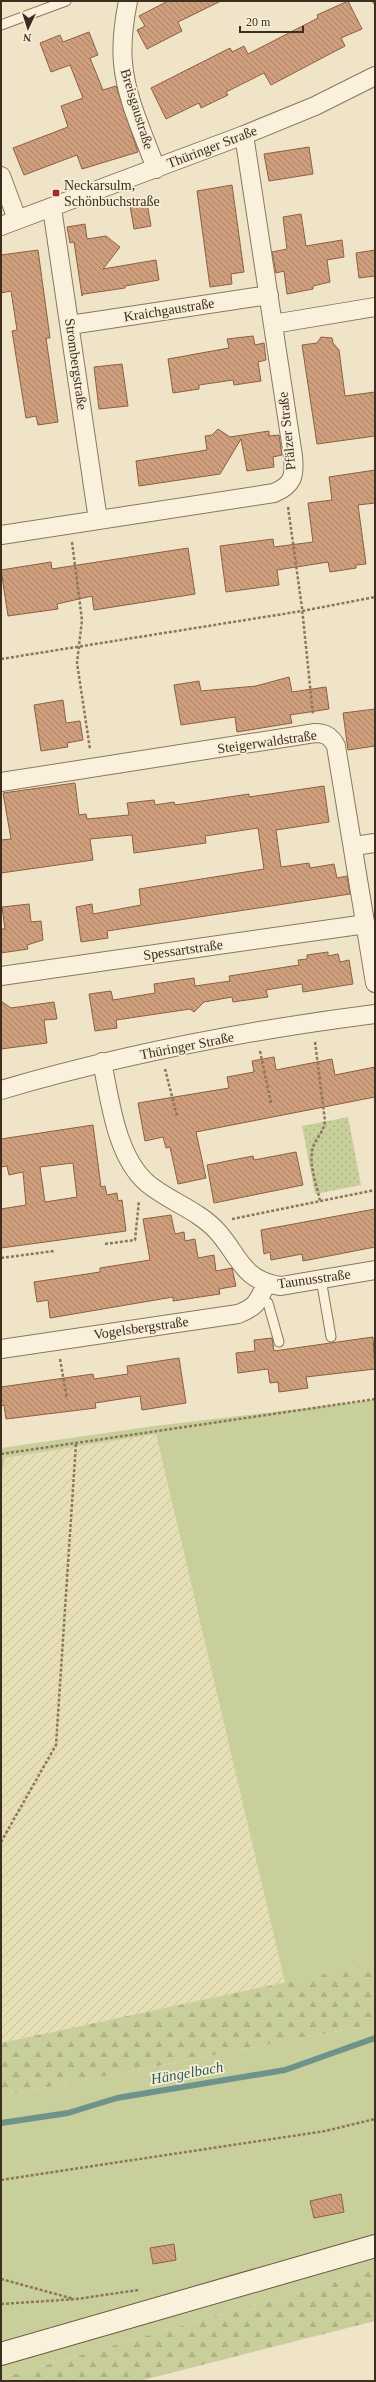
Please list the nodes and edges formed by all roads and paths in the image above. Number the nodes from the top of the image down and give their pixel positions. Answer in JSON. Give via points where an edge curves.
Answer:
{"nodes":[{"id":1,"x":66,"y":1,"type":"edge"},
{"id":2,"x":128,"y":1,"type":"edge"},
{"id":3,"x":373,"y":1,"type":"edge"},
{"id":4,"x":375,"y":4,"type":"edge"},
{"id":5,"x":1,"y":25,"type":"edge"},
{"id":6,"x":375,"y":76,"type":"edge"},
{"id":7,"x":244,"y":135,"type":"junction"},
{"id":8,"x":156,"y":169,"type":"junction"},
{"id":9,"x":1,"y":176,"type":"edge"},
{"id":10,"x":52,"y":208,"type":"junction"},
{"id":11,"x":9,"y":223,"type":"edge"},
{"id":12,"x":268,"y":295,"type":"junction"},
{"id":13,"x":375,"y":307,"type":"edge"},
{"id":14,"x":273,"y":324,"type":"junction"},
{"id":15,"x":70,"y":325,"type":"junction"},
{"id":16,"x":285,"y":488,"type":"junction"},
{"id":17,"x":98,"y":520,"type":"junction"},
{"id":18,"x":70,"y":524,"type":"junction"},
{"id":19,"x":1,"y":534,"type":"edge"},
{"id":20,"x":375,"y":597,"type":"edge"},
{"id":21,"x":302,"y":612,"type":"junction"},
{"id":22,"x":77,"y":648,"type":"junction"},
{"id":23,"x":1,"y":659,"type":"edge"},
{"id":24,"x":315,"y":733,"type":"junction"},
{"id":25,"x":92,"y":768,"type":"junction"},
{"id":26,"x":1,"y":782,"type":"edge"},
{"id":27,"x":375,"y":843,"type":"edge"},
{"id":28,"x":354,"y":846,"type":"junction"},
{"id":29,"x":366,"y":924,"type":"junction"},
{"id":30,"x":1,"y":976,"type":"edge"},
{"id":31,"x":375,"y":984,"type":"edge"},
{"id":32,"x":375,"y":1014,"type":"edge"},
{"id":33,"x":313,"y":1022,"type":"junction"},
{"id":34,"x":256,"y":1032,"type":"junction"},
{"id":35,"x":161,"y":1051,"type":"junction"},
{"id":36,"x":102,"y":1062,"type":"junction"},
{"id":37,"x":1,"y":1090,"type":"edge"},
{"id":38,"x":271,"y":1103,"type":"dead end"},
{"id":39,"x":177,"y":1116,"type":"dead end"},
{"id":40,"x":142,"y":1177,"type":"junction"},
{"id":41,"x":375,"y":1190,"type":"edge"},
{"id":42,"x":320,"y":1201,"type":"junction"},
{"id":43,"x":209,"y":1223,"type":"junction"},
{"id":44,"x":105,"y":1244,"type":"dead end"},
{"id":45,"x":54,"y":1251,"type":"dead end"},
{"id":46,"x":1,"y":1258,"type":"edge"},
{"id":47,"x":375,"y":1270,"type":"edge"},
{"id":48,"x":321,"y":1279,"type":"junction"},
{"id":49,"x":263,"y":1291,"type":"junction"},
{"id":50,"x":331,"y":1337,"type":"dead end"},
{"id":51,"x":57,"y":1341,"type":"junction"},
{"id":52,"x":279,"y":1342,"type":"dead end"},
{"id":53,"x":1,"y":1349,"type":"edge"},
{"id":54,"x":67,"y":1399,"type":"dead end"},
{"id":55,"x":375,"y":1399,"type":"edge"},
{"id":56,"x":76,"y":1443,"type":"junction"},
{"id":57,"x":1,"y":1454,"type":"edge"},
{"id":58,"x":1,"y":1842,"type":"edge"},
{"id":59,"x":375,"y":2119,"type":"edge"},
{"id":60,"x":1,"y":2180,"type":"edge"},
{"id":61,"x":375,"y":2246,"type":"edge"},
{"id":62,"x":1,"y":2279,"type":"edge"},
{"id":63,"x":144,"y":2290,"type":"dead end"},
{"id":64,"x":77,"y":2299,"type":"junction"},
{"id":65,"x":1,"y":2304,"type":"edge"},
{"id":66,"x":1,"y":2354,"type":"edge"}],
"edges":[{"from":1,"to":5,"type":"lane"},
{"from":2,"to":8,"type":"street","name":"Breisgaustraße","via":[[122,39],[123,63],[127,84]]},
{"from":3,"to":4,"type":"path"},
{"from":6,"to":7,"type":"street","name":"Thüringer Straße","via":[[315,106]]},
{"from":7,"to":8,"type":"street","name":"Thüringer Straße"},
{"from":7,"to":12,"type":"street","name":"Pfälzer Straße"},
{"from":8,"to":10,"type":"street","name":"Thüringer Straße"},
{"from":9,"to":11,"type":"street"},
{"from":10,"to":11,"type":"street","name":"Thüringer Straße"},
{"from":10,"to":15,"type":"street","name":"Strombergstraße"},
{"from":12,"to":14,"type":"street","name":"Pfälzer Straße"},
{"from":12,"to":15,"type":"street","name":"Kraichgaustraße"},
{"from":13,"to":14,"type":"street"},
{"from":14,"to":16,"type":"street","name":"Pfälzer Straße","via":[[294,470]]},
{"from":15,"to":17,"type":"street","name":"Strombergstraße"},
{"from":16,"to":17,"type":"street","name":"Pfälzer Straße","via":[[274,493]]},
{"from":16,"to":21,"type":"path"},
{"from":17,"to":18,"type":"street","name":"Pfälzer Straße"},
{"from":18,"to":19,"type":"street","name":"Pfälzer Straße"},
{"from":18,"to":22,"type":"path","via":[[82,620]]},
{"from":20,"to":21,"type":"path"},
{"from":21,"to":22,"type":"path"},
{"from":21,"to":24,"type":"path"},
{"from":22,"to":23,"type":"path"},
{"from":22,"to":25,"type":"path"},
{"from":24,"to":25,"type":"street","name":"Steigerwaldstraße"},
{"from":24,"to":28,"type":"street","name":"Steigerwaldstraße","via":[[327,735],[336,746]]},
{"from":25,"to":26,"type":"street","name":"Steigerwaldstraße"},
{"from":27,"to":28,"type":"street"},
{"from":28,"to":29,"type":"street","name":"Steigerwaldstraße"},
{"from":29,"to":30,"type":"street","name":"Spessartstraße"},
{"from":29,"to":31,"type":"street","name":"Steigerwaldstraße"},
{"from":32,"to":33,"type":"street","name":"Thüringer Straße"},
{"from":33,"to":34,"type":"street","name":"Thüringer Straße"},
{"from":33,"to":42,"type":"path","via":[[325,1121],[312,1153]]},
{"from":34,"to":35,"type":"street","name":"Thüringer Straße"},
{"from":34,"to":38,"type":"path"},
{"from":35,"to":36,"type":"street","name":"Thüringer Straße"},
{"from":35,"to":39,"type":"path"},
{"from":36,"to":37,"type":"street","name":"Thüringer Straße"},
{"from":36,"to":40,"type":"street","name":"Taunusstraße","via":[[121,1141]]},
{"from":40,"to":43,"type":"street","name":"Taunusstraße","via":[[147,1183]]},
{"from":40,"to":44,"type":"path","via":[[135,1240]]},
{"from":41,"to":42,"type":"path"},
{"from":42,"to":43,"type":"path"},
{"from":43,"to":49,"type":"street","name":"Taunusstraße"},
{"from":45,"to":46,"type":"path"},
{"from":47,"to":48,"type":"street","name":"Taunusstraße"},
{"from":48,"to":49,"type":"street","name":"Taunusstraße"},
{"from":48,"to":50,"type":"lane"},
{"from":49,"to":51,"type":"street","name":"Vogelsbergstraße","via":[[252,1308],[238,1314]]},
{"from":49,"to":52,"type":"lane"},
{"from":51,"to":53,"type":"street","name":"Vogelsbergstraße"},
{"from":51,"to":54,"type":"path"},
{"from":55,"to":56,"type":"path"},
{"from":56,"to":57,"type":"path"},
{"from":56,"to":58,"type":"path","via":[[56,1745]]},
{"from":59,"to":60,"type":"path","via":[[325,2131]]},
{"from":61,"to":66,"type":"main road"},
{"from":62,"to":64,"type":"path"},
{"from":63,"to":64,"type":"path"},
{"from":64,"to":65,"type":"path"}]}
